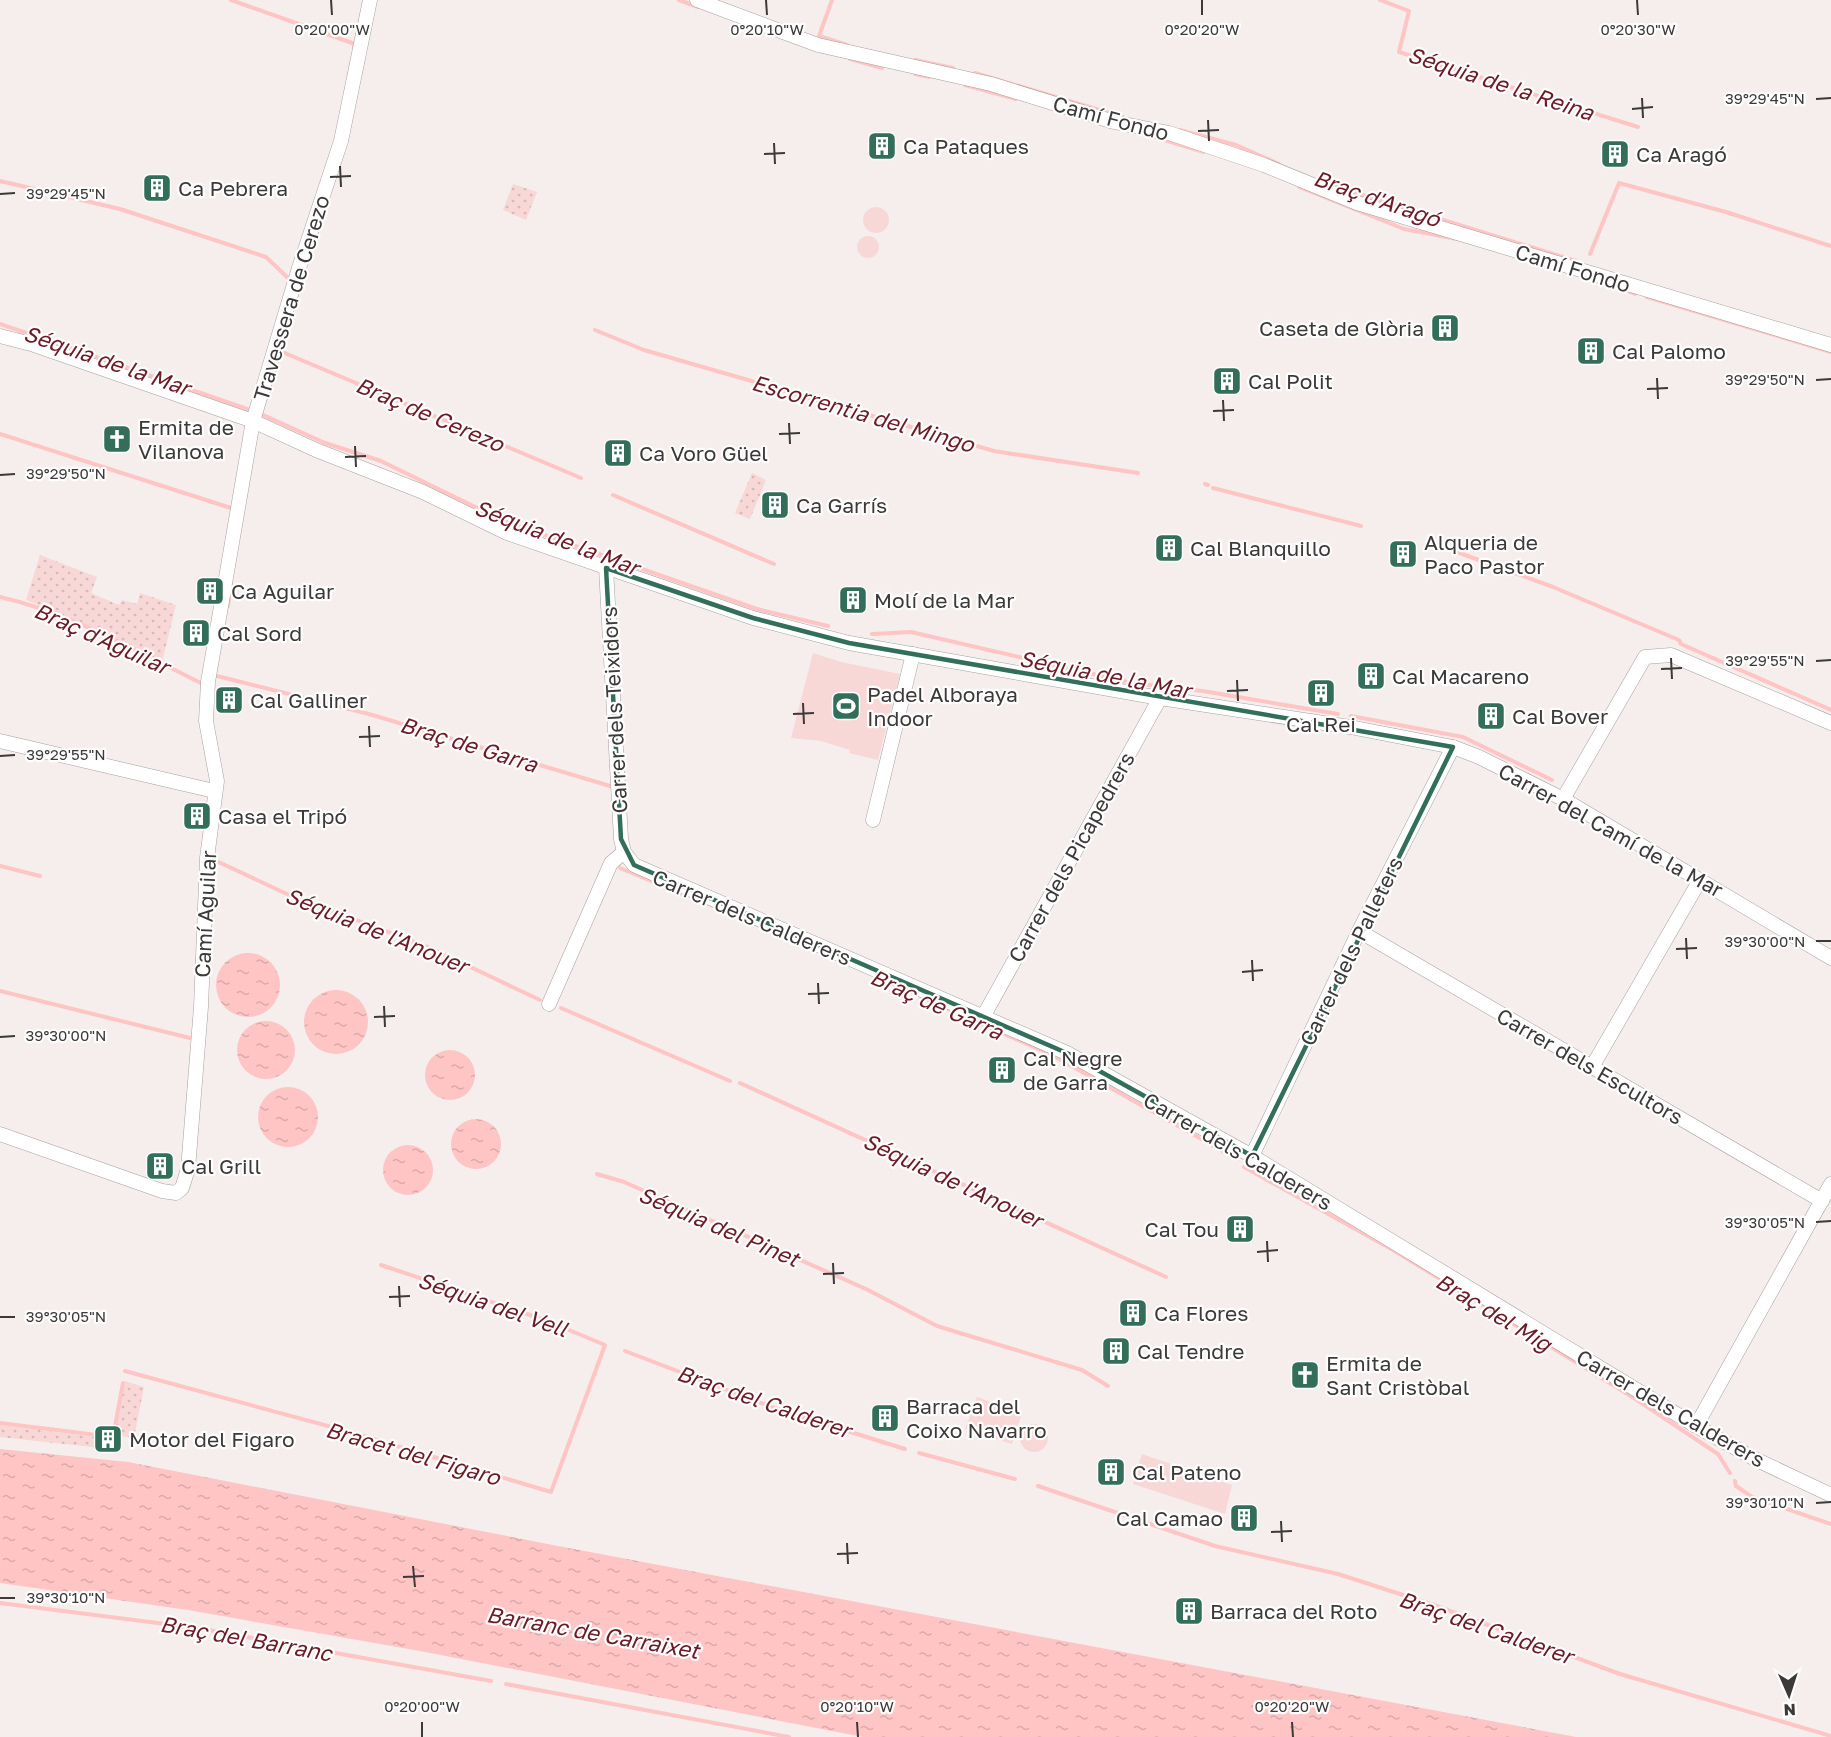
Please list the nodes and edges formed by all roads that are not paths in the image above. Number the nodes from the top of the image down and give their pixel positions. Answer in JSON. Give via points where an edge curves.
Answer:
{"nodes":[{"id":1,"x":370,"y":0,"type":"edge"},
{"id":2,"x":697,"y":0,"type":"edge"},
{"id":3,"x":0,"y":336,"type":"edge"},
{"id":4,"x":1831,"y":345,"type":"edge"},
{"id":5,"x":253,"y":421,"type":"junction"},
{"id":6,"x":606,"y":568,"type":"junction"},
{"id":7,"x":913,"y":654,"type":"junction"},
{"id":8,"x":1160,"y":698,"type":"junction"},
{"id":9,"x":1831,"y":723,"type":"edge"},
{"id":10,"x":0,"y":741,"type":"edge"},
{"id":11,"x":1453,"y":747,"type":"junction"},
{"id":12,"x":214,"y":791,"type":"junction"},
{"id":13,"x":1563,"y":799,"type":"junction"},
{"id":14,"x":873,"y":820,"type":"dead end"},
{"id":15,"x":624,"y":852,"type":"junction"},
{"id":16,"x":1700,"y":880,"type":"junction"},
{"id":17,"x":1359,"y":931,"type":"junction"},
{"id":18,"x":1831,"y":958,"type":"edge"},
{"id":19,"x":549,"y":1004,"type":"dead end"},
{"id":20,"x":982,"y":1017,"type":"junction"},
{"id":21,"x":1592,"y":1067,"type":"junction"},
{"id":22,"x":0,"y":1134,"type":"edge"},
{"id":23,"x":1252,"y":1156,"type":"junction"},
{"id":24,"x":1831,"y":1184,"type":"edge"},
{"id":25,"x":1821,"y":1201,"type":"junction"},
{"id":26,"x":1696,"y":1426,"type":"junction"},
{"id":27,"x":1831,"y":1495,"type":"edge"}],
"edges":[{"from":1,"to":5,"type":"street","name":"Travessera de Cerezo","via":[[341,141]]},
{"from":2,"to":4,"type":"street","name":"Camí Fondo","via":[[818,45],[991,84],[1114,122],[1169,133],[1264,165],[1357,203]]},
{"from":3,"to":5,"type":"street","name":"Carrer del Camí de la Mar"},
{"from":5,"to":6,"type":"street","name":"Carrer del Camí de la Mar","via":[[423,492],[507,533]]},
{"from":5,"to":12,"type":"street","name":"Camí Aguilar","via":[[207,690],[206,722],[215,769]]},
{"from":6,"to":7,"type":"street","name":"Carrer del Camí de la Mar","via":[[753,618],[849,643]]},
{"from":6,"to":15,"type":"street","name":"Carrer dels Teixidors"},
{"from":7,"to":8,"type":"street","name":"Carrer del Camí de la Mar"},
{"from":7,"to":14,"type":"street"},
{"from":8,"to":11,"type":"street","name":"Carrer del Camí de la Mar"},
{"from":8,"to":20,"type":"street","name":"Carrer dels Picapedrers"},
{"from":9,"to":13,"type":"street","via":[[1671,655],[1646,657]]},
{"from":10,"to":12,"type":"street"},
{"from":11,"to":13,"type":"street","name":"Carrer del Camí de la Mar"},
{"from":11,"to":17,"type":"street","name":"Carrer dels Palleters"},
{"from":12,"to":22,"type":"street","name":"Camí Aguilar","via":[[188,1169],[182,1188],[176,1193],[162,1191]]},
{"from":13,"to":16,"type":"street","name":"Carrer del Camí de la Mar"},
{"from":15,"to":19,"type":"street","via":[[611,863]]},
{"from":15,"to":20,"type":"street","name":"Carrer dels Calderers","via":[[634,866]]},
{"from":16,"to":18,"type":"street","name":"Carrer del Camí de la Mar"},
{"from":16,"to":21,"type":"street"},
{"from":17,"to":21,"type":"street","name":"Carrer dels Escultors"},
{"from":17,"to":23,"type":"street","name":"Carrer dels Palleters"},
{"from":20,"to":23,"type":"street","name":"Carrer dels Calderers","via":[[1069,1054]]},
{"from":21,"to":25,"type":"street","name":"Carrer dels Escultors"},
{"from":23,"to":26,"type":"street","name":"Carrer dels Calderers"},
{"from":24,"to":25,"type":"street"},
{"from":25,"to":26,"type":"street"},
{"from":26,"to":27,"type":"street","name":"Carrer dels Calderers"}]}
